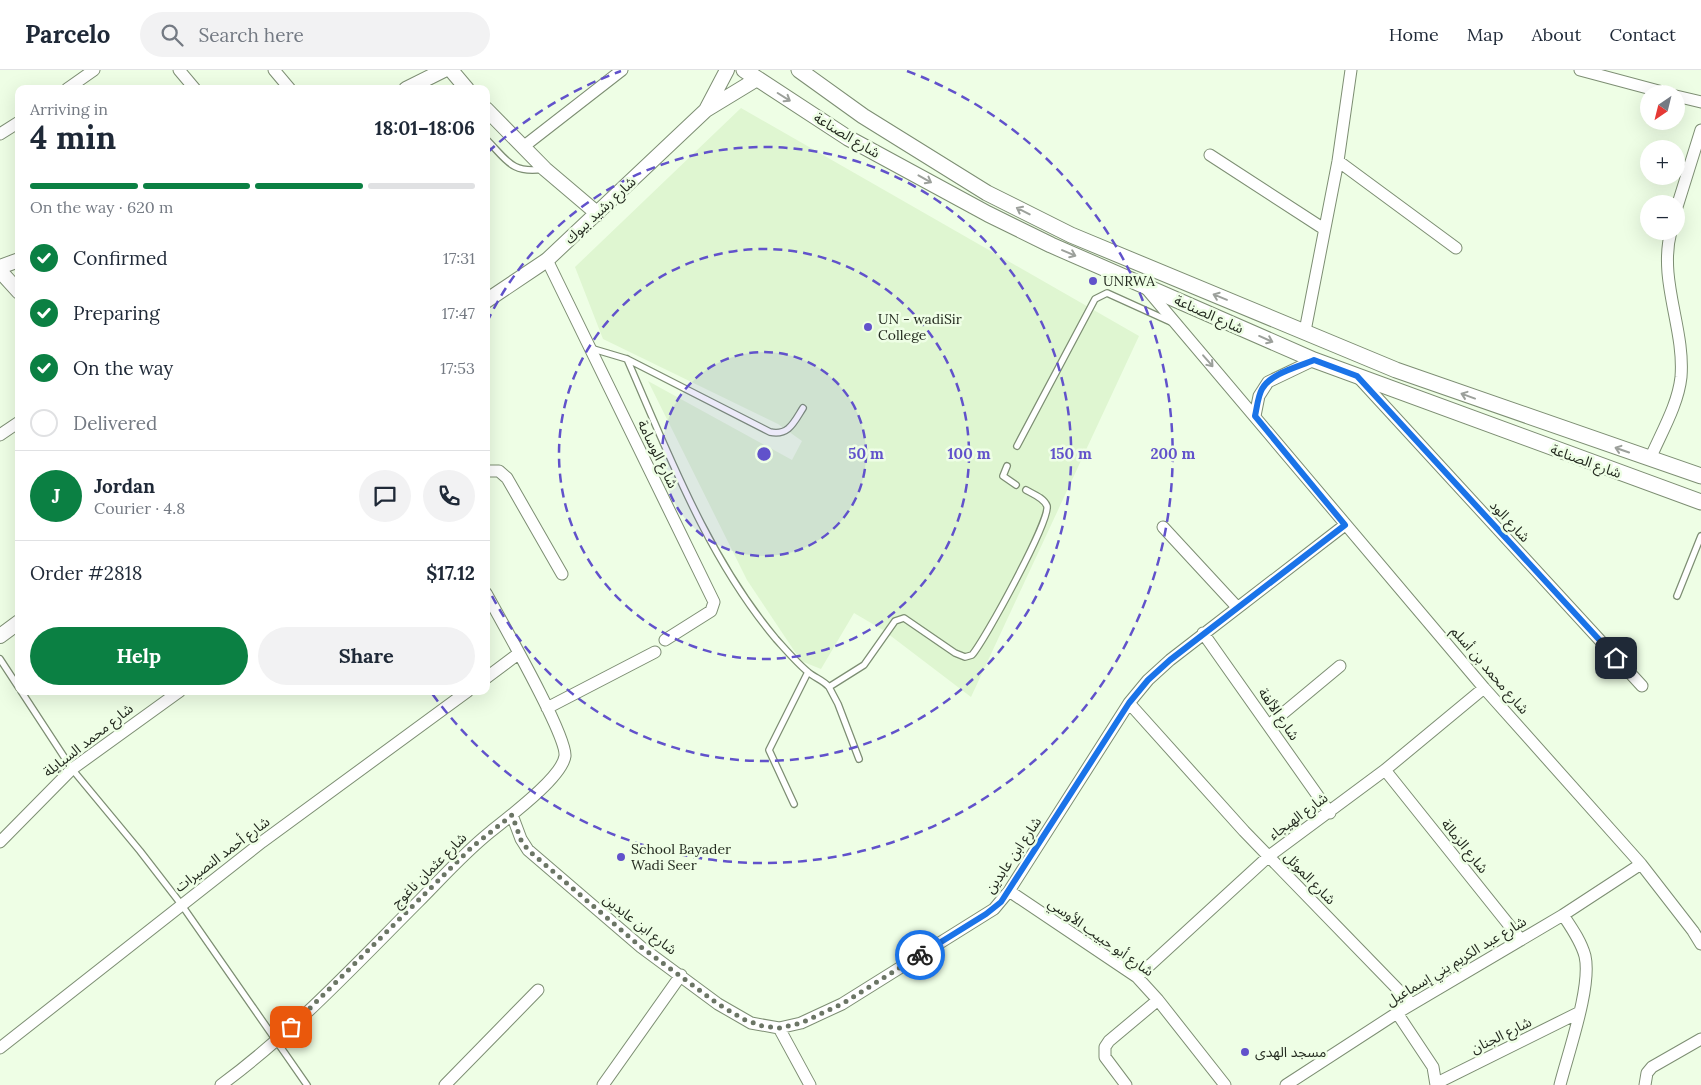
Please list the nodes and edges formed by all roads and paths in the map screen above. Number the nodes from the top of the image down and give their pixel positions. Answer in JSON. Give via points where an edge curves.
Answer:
{"nodes":[{"id":1,"x":94,"y":70,"type":"edge"},
{"id":2,"x":179,"y":70,"type":"edge"},
{"id":3,"x":274,"y":70,"type":"edge"},
{"id":4,"x":444,"y":70,"type":"edge"},
{"id":5,"x":622,"y":70,"type":"edge"},
{"id":6,"x":727,"y":70,"type":"edge"},
{"id":7,"x":744,"y":70,"type":"edge"},
{"id":8,"x":799,"y":70,"type":"edge"},
{"id":9,"x":1351,"y":70,"type":"edge"},
{"id":10,"x":1580,"y":70,"type":"edge"},
{"id":11,"x":757,"y":79,"type":"junction"},
{"id":12,"x":73,"y":85,"type":"edge"},
{"id":13,"x":192,"y":85,"type":"edge"},
{"id":14,"x":287,"y":85,"type":"edge"},
{"id":15,"x":414,"y":85,"type":"edge"},
{"id":16,"x":1640,"y":86,"type":"edge"},
{"id":17,"x":1685,"y":98,"type":"edge"},
{"id":18,"x":1701,"y":102,"type":"edge"},
{"id":19,"x":706,"y":110,"type":"junction"},
{"id":20,"x":490,"y":113,"type":"edge"},
{"id":21,"x":15,"y":125,"type":"edge"},
{"id":22,"x":1701,"y":130,"type":"edge"},
{"id":23,"x":0,"y":134,"type":"edge"},
{"id":24,"x":490,"y":144,"type":"edge"},
{"id":25,"x":523,"y":147,"type":"junction"},
{"id":26,"x":1210,"y":155,"type":"dead end"},
{"id":27,"x":1338,"y":161,"type":"junction"},
{"id":28,"x":545,"y":169,"type":"junction"},
{"id":29,"x":1681,"y":195,"type":"edge"},
{"id":30,"x":598,"y":214,"type":"junction"},
{"id":31,"x":1324,"y":229,"type":"junction"},
{"id":32,"x":1670,"y":240,"type":"edge"},
{"id":33,"x":1456,"y":248,"type":"dead end"},
{"id":34,"x":547,"y":260,"type":"junction"},
{"id":35,"x":15,"y":262,"type":"edge"},
{"id":36,"x":0,"y":269,"type":"edge"},
{"id":37,"x":1142,"y":284,"type":"junction"},
{"id":38,"x":15,"y":287,"type":"edge"},
{"id":39,"x":490,"y":297,"type":"edge"},
{"id":40,"x":1177,"y":325,"type":"junction"},
{"id":41,"x":1304,"y":330,"type":"junction"},
{"id":42,"x":590,"y":348,"type":"junction"},
{"id":43,"x":627,"y":359,"type":"junction"},
{"id":44,"x":1314,"y":360,"type":"junction"},
{"id":45,"x":1357,"y":376,"type":"junction"},
{"id":46,"x":803,"y":408,"type":"dead end"},
{"id":47,"x":1255,"y":416,"type":"junction"},
{"id":48,"x":15,"y":425,"type":"edge"},
{"id":49,"x":0,"y":435,"type":"edge"},
{"id":50,"x":1017,"y":446,"type":"dead end"},
{"id":51,"x":1650,"y":459,"type":"junction"},
{"id":52,"x":1007,"y":466,"type":"dead end"},
{"id":53,"x":490,"y":471,"type":"edge"},
{"id":54,"x":1701,"y":476,"type":"edge"},
{"id":55,"x":1016,"y":485,"type":"dead end"},
{"id":56,"x":1026,"y":490,"type":"dead end"},
{"id":57,"x":1701,"y":502,"type":"edge"},
{"id":58,"x":1345,"y":525,"type":"junction"},
{"id":59,"x":1163,"y":527,"type":"dead end"},
{"id":60,"x":1701,"y":536,"type":"edge"},
{"id":61,"x":562,"y":574,"type":"dead end"},
{"id":62,"x":1677,"y":596,"type":"dead end"},
{"id":63,"x":490,"y":601,"type":"edge"},
{"id":64,"x":1237,"y":607,"type":"junction"},
{"id":65,"x":15,"y":625,"type":"edge"},
{"id":66,"x":1203,"y":633,"type":"junction"},
{"id":67,"x":0,"y":636,"type":"edge"},
{"id":68,"x":665,"y":640,"type":"dead end"},
{"id":69,"x":655,"y":652,"type":"dead end"},
{"id":70,"x":518,"y":654,"type":"junction"},
{"id":71,"x":0,"y":659,"type":"edge"},
{"id":72,"x":1340,"y":666,"type":"dead end"},
{"id":73,"x":808,"y":672,"type":"junction"},
{"id":74,"x":490,"y":675,"type":"edge"},
{"id":75,"x":15,"y":682,"type":"edge"},
{"id":76,"x":1642,"y":686,"type":"dead end"},
{"id":77,"x":829,"y":687,"type":"junction"},
{"id":78,"x":1484,"y":688,"type":"junction"},
{"id":79,"x":23,"y":695,"type":"edge"},
{"id":80,"x":174,"y":695,"type":"edge"},
{"id":81,"x":462,"y":695,"type":"edge"},
{"id":82,"x":1129,"y":703,"type":"junction"},
{"id":83,"x":547,"y":708,"type":"junction"},
{"id":84,"x":1270,"y":725,"type":"junction"},
{"id":85,"x":859,"y":759,"type":"dead end"},
{"id":86,"x":72,"y":769,"type":"junction"},
{"id":87,"x":1385,"y":770,"type":"junction"},
{"id":88,"x":794,"y":804,"type":"dead end"},
{"id":89,"x":1330,"y":813,"type":"junction"},
{"id":90,"x":512,"y":815,"type":"junction"},
{"id":91,"x":0,"y":842,"type":"edge"},
{"id":92,"x":1269,"y":856,"type":"junction"},
{"id":93,"x":1641,"y":864,"type":"junction"},
{"id":94,"x":1009,"y":891,"type":"junction"},
{"id":95,"x":181,"y":904,"type":"junction"},
{"id":96,"x":1563,"y":915,"type":"junction"},
{"id":97,"x":1521,"y":940,"type":"junction"},
{"id":98,"x":1701,"y":944,"type":"edge"},
{"id":99,"x":681,"y":975,"type":"junction"},
{"id":100,"x":1137,"y":977,"type":"junction"},
{"id":101,"x":538,"y":990,"type":"dead end"},
{"id":102,"x":1158,"y":1000,"type":"junction"},
{"id":103,"x":1412,"y":1004,"type":"junction"},
{"id":104,"x":1397,"y":1013,"type":"junction"},
{"id":105,"x":1578,"y":1013,"type":"junction"},
{"id":106,"x":780,"y":1028,"type":"junction"},
{"id":107,"x":1701,"y":1039,"type":"edge"},
{"id":108,"x":278,"y":1040,"type":"junction"},
{"id":109,"x":0,"y":1048,"type":"edge"},
{"id":110,"x":1436,"y":1084,"type":"edge"},
{"id":111,"x":221,"y":1085,"type":"edge"},
{"id":112,"x":307,"y":1085,"type":"edge"},
{"id":113,"x":445,"y":1085,"type":"edge"},
{"id":114,"x":603,"y":1085,"type":"edge"},
{"id":115,"x":810,"y":1085,"type":"edge"},
{"id":116,"x":1126,"y":1085,"type":"edge"},
{"id":117,"x":1225,"y":1085,"type":"edge"},
{"id":118,"x":1286,"y":1085,"type":"edge"},
{"id":119,"x":1560,"y":1085,"type":"edge"},
{"id":120,"x":1645,"y":1085,"type":"edge"}],
"edges":[{"from":1,"to":12,"type":"street"},
{"from":2,"to":13,"type":"street"},
{"from":3,"to":14,"type":"street"},
{"from":4,"to":15,"type":"street"},
{"from":5,"to":25,"type":"street"},
{"from":6,"to":19,"type":"street","name":"شارع رشيد بيوك"},
{"from":7,"to":11,"type":"main road","name":"شارع الصناعة"},
{"from":41,"to":8,"type":"main road","name":"شارع الصناعة","one_way":true,"via":[[1071,235],[987,193],[863,116]]},
{"from":9,"to":27,"type":"street"},
{"from":10,"to":16,"type":"street"},
{"from":11,"to":19,"type":"street","name":"شارع رشيد بيوك"},
{"from":11,"to":37,"type":"main road","name":"شارع الصناعة","one_way":true,"via":[[848,138],[988,214],[1050,245]]},
{"from":17,"to":18,"type":"street"},
{"from":19,"to":30,"type":"street","name":"شارع رشيد بيوك"},
{"from":20,"to":25,"type":"street"},
{"from":21,"to":23,"type":"street"},
{"from":22,"to":29,"type":"street"},
{"from":24,"to":28,"type":"lane","via":[[516,169]]},
{"from":25,"to":28,"type":"street"},
{"from":26,"to":31,"type":"street"},
{"from":27,"to":31,"type":"street"},
{"from":27,"to":33,"type":"street"},
{"from":28,"to":30,"type":"street"},
{"from":30,"to":34,"type":"street","name":"شارع رشيد بيوك"},
{"from":31,"to":41,"type":"street"},
{"from":32,"to":51,"type":"street","via":[[1669,280],[1681,377],[1677,396]]},
{"from":34,"to":39,"type":"street","name":"شارع رشيد بيوك"},
{"from":34,"to":42,"type":"street","name":"شارع الوسامة"},
{"from":35,"to":36,"type":"street"},
{"from":36,"to":38,"type":"street"},
{"from":37,"to":40,"type":"street","name":"شارع محمد بن أسلم"},
{"from":37,"to":44,"type":"main road","name":"شارع الصناعة","one_way":true},
{"from":40,"to":47,"type":"street","name":"شارع محمد بن أسلم","one_way":true},
{"from":40,"to":50,"type":"lane","via":[[1107,293],[1096,299]]},
{"from":51,"to":41,"type":"main road","name":"شارع الصناعة","one_way":true,"via":[[1396,370]]},
{"from":42,"to":43,"type":"lane"},
{"from":42,"to":68,"type":"street","name":"شارع الوسامة","via":[[714,602],[711,611]]},
{"from":43,"to":46,"type":"lane","via":[[770,432],[779,433],[790,428]]},
{"from":43,"to":73,"type":"lane","via":[[675,470],[722,560],[776,639]]},
{"from":44,"to":45,"type":"main road","name":"شارع الصناعة"},
{"from":44,"to":47,"type":"street","via":[[1268,382],[1259,396]]},
{"from":45,"to":57,"type":"main road","name":"شارع الصناعة"},
{"from":45,"to":76,"type":"street","name":"شارع الود"},
{"from":47,"to":58,"type":"street","name":"شارع محمد بن أسلم"},
{"from":48,"to":49,"type":"street"},
{"from":51,"to":54,"type":"main road","name":"شارع الصناعة"},
{"from":52,"to":55,"type":"lane","via":[[1003,476]]},
{"from":53,"to":61,"type":"street","via":[[499,471],[507,478]]},
{"from":56,"to":77,"type":"lane","via":[[1044,500],[1046,517],[1037,539],[972,654],[965,657],[955,654],[904,618],[895,621],[864,665]]},
{"from":58,"to":64,"type":"street","name":"شارع ابن عابدين"},
{"from":58,"to":78,"type":"street","name":"شارع محمد بن أسلم"},
{"from":59,"to":64,"type":"street"},
{"from":60,"to":62,"type":"lane"},
{"from":63,"to":70,"type":"street","name":"شارع عثمان ناغوج"},
{"from":64,"to":66,"type":"street","name":"شارع ابن عابدين"},
{"from":65,"to":67,"type":"street"},
{"from":66,"to":82,"type":"street","name":"شارع ابن عابدين","via":[[1148,680]]},
{"from":66,"to":84,"type":"street","name":"شارع الألفة"},
{"from":69,"to":83,"type":"street"},
{"from":70,"to":74,"type":"street"},
{"from":70,"to":83,"type":"street","name":"شارع عثمان ناغوج"},
{"from":71,"to":75,"type":"lane"},
{"from":72,"to":84,"type":"street"},
{"from":73,"to":77,"type":"lane"},
{"from":73,"to":88,"type":"lane","via":[[769,750]]},
{"from":77,"to":85,"type":"lane"},
{"from":78,"to":87,"type":"street","name":"شارع الهيجاء"},
{"from":78,"to":93,"type":"street","name":"شارع محمد بن أسلم"},
{"from":79,"to":86,"type":"lane"},
{"from":80,"to":86,"type":"street","name":"شارع محمد السبايلة"},
{"from":81,"to":95,"type":"street","name":"شارع أحمد النصيرات"},
{"from":82,"to":92,"type":"street","name":"شارع الموئل"},
{"from":82,"to":94,"type":"street","name":"شارع ابن عابدين"},
{"from":83,"to":90,"type":"street","name":"شارع عثمان ناغوج","via":[[564,746],[564,762],[557,773]]},
{"from":84,"to":89,"type":"street","name":"شارع الألفة"},
{"from":86,"to":91,"type":"street","name":"شارع محمد السبايلة"},
{"from":86,"to":95,"type":"lane"},
{"from":87,"to":89,"type":"street","name":"شارع الهيجاء"},
{"from":87,"to":97,"type":"street","name":"شارع الزمالة"},
{"from":89,"to":92,"type":"street","name":"شارع الهيجاء"},
{"from":90,"to":99,"type":"street","name":"شارع ابن عابدين","via":[[528,850],[641,947]]},
{"from":90,"to":108,"type":"street","name":"شارع عثمان ناغوج","via":[[472,847]]},
{"from":92,"to":100,"type":"street","name":"شارع الهيجاء"},
{"from":92,"to":103,"type":"street","name":"شارع الموئل"},
{"from":93,"to":96,"type":"street","name":"شارع عبد الكريم بني إسماعيل"},
{"from":93,"to":98,"type":"street","name":"شارع محمد بن أسلم"},
{"from":94,"to":100,"type":"street","name":"شارع أبو حبيب الأوسي"},
{"from":94,"to":106,"type":"street","name":"شارع ابن عابدين","via":[[986,914],[842,1004],[801,1023]]},
{"from":95,"to":108,"type":"lane"},
{"from":95,"to":109,"type":"street","name":"شارع أحمد النصيرات"},
{"from":96,"to":97,"type":"street","name":"شارع عبد الكريم بني إسماعيل"},
{"from":96,"to":105,"type":"street","via":[[1578,939],[1587,966]]},
{"from":97,"to":103,"type":"street","name":"شارع عبد الكريم بني إسماعيل"},
{"from":99,"to":106,"type":"street","name":"شارع ابن عابدين","via":[[732,1014],[751,1023]]},
{"from":99,"to":114,"type":"street"},
{"from":100,"to":102,"type":"street","name":"شارع أبو حبيب الأوسي"},
{"from":101,"to":113,"type":"street"},
{"from":102,"to":116,"type":"street","via":[[1106,1047],[1105,1057]]},
{"from":102,"to":117,"type":"street","name":"شارع أبو حبيب الأوسي"},
{"from":103,"to":104,"type":"street","name":"شارع عبد الكريم بني إسماعيل"},
{"from":104,"to":110,"type":"street","via":[[1433,1067]]},
{"from":104,"to":118,"type":"street","name":"شارع عبد الكريم بني إسماعيل"},
{"from":105,"to":110,"type":"street","name":"شارع الجنان"},
{"from":105,"to":119,"type":"street"},
{"from":106,"to":115,"type":"street"},
{"from":107,"to":120,"type":"street","via":[[1652,1067]]},
{"from":108,"to":111,"type":"street","name":"شارع عثمان ناغوج"},
{"from":108,"to":112,"type":"lane"}]}
